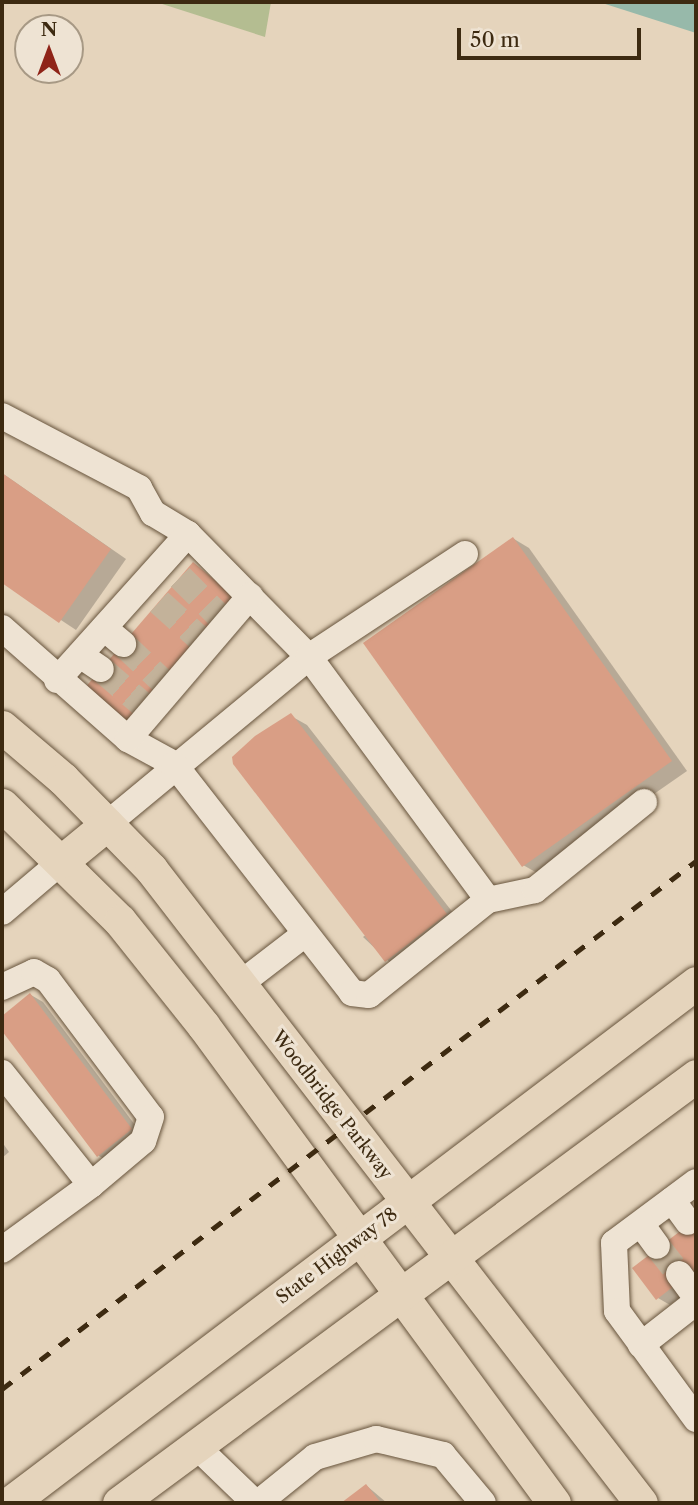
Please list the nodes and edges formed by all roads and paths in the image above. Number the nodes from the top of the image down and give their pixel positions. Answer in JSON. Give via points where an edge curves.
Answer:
{"nodes":[{"id":1,"x":2,"y":416,"type":"edge"},
{"id":2,"x":188,"y":534,"type":"junction"},
{"id":3,"x":465,"y":554,"type":"dead end"},
{"id":4,"x":250,"y":596,"type":"junction"},
{"id":5,"x":2,"y":628,"type":"edge"},
{"id":6,"x":309,"y":657,"type":"junction"},
{"id":7,"x":57,"y":680,"type":"junction"},
{"id":8,"x":2,"y":727,"type":"edge"},
{"id":9,"x":128,"y":739,"type":"junction"},
{"id":10,"x":174,"y":764,"type":"junction"},
{"id":11,"x":644,"y":802,"type":"dead end"},
{"id":12,"x":2,"y":805,"type":"edge"},
{"id":13,"x":107,"y":824,"type":"junction"},
{"id":14,"x":62,"y":861,"type":"junction"},
{"id":15,"x":488,"y":900,"type":"junction"},
{"id":16,"x":2,"y":912,"type":"edge"},
{"id":17,"x":305,"y":934,"type":"junction"},
{"id":18,"x":696,"y":983,"type":"edge"},
{"id":19,"x":240,"y":984,"type":"junction"},
{"id":20,"x":2,"y":987,"type":"edge"},
{"id":21,"x":2,"y":1073,"type":"edge"},
{"id":22,"x":696,"y":1076,"type":"edge"},
{"id":23,"x":696,"y":1182,"type":"edge"},
{"id":24,"x":91,"y":1185,"type":"junction"},
{"id":25,"x":672,"y":1200,"type":"junction"},
{"id":26,"x":408,"y":1201,"type":"junction"},
{"id":27,"x":688,"y":1222,"type":"dead end"},
{"id":28,"x":641,"y":1224,"type":"junction"},
{"id":29,"x":362,"y":1241,"type":"junction"},
{"id":30,"x":3,"y":1246,"type":"edge"},
{"id":31,"x":657,"y":1246,"type":"tunnel mouth"},
{"id":32,"x":453,"y":1254,"type":"junction"},
{"id":33,"x":679,"y":1274,"type":"tunnel mouth"},
{"id":34,"x":397,"y":1294,"type":"junction"},
{"id":35,"x":696,"y":1300,"type":"edge"},
{"id":36,"x":641,"y":1345,"type":"junction"},
{"id":37,"x":696,"y":1419,"type":"edge"},
{"id":38,"x":196,"y":1446,"type":"junction"},
{"id":39,"x":10,"y":1503,"type":"edge"},
{"id":40,"x":119,"y":1503,"type":"edge"},
{"id":41,"x":256,"y":1503,"type":"edge"},
{"id":42,"x":482,"y":1503,"type":"edge"},
{"id":43,"x":554,"y":1503,"type":"edge"},
{"id":44,"x":641,"y":1503,"type":"edge"}],
"edges":[{"from":1,"to":2,"type":"lane","via":[[139,488],[153,513]]},
{"from":2,"to":4,"type":"lane"},
{"from":2,"to":7,"type":"lane","via":[[172,570],[90,662]]},
{"from":3,"to":6,"type":"lane"},
{"from":4,"to":6,"type":"lane"},
{"from":4,"to":9,"type":"lane","via":[[223,620],[147,708]]},
{"from":5,"to":7,"type":"lane","via":[[32,649]]},
{"from":6,"to":10,"type":"lane"},
{"from":6,"to":15,"type":"lane"},
{"from":7,"to":9,"type":"lane"},
{"from":8,"to":13,"type":"main road","name":"Woodbridge Parkway"},
{"from":9,"to":10,"type":"lane"},
{"from":10,"to":13,"type":"lane"},
{"from":10,"to":17,"type":"lane"},
{"from":11,"to":15,"type":"lane","via":[[535,890]]},
{"from":12,"to":14,"type":"main road"},
{"from":13,"to":14,"type":"main road"},
{"from":13,"to":19,"type":"main road","name":"Woodbridge Parkway"},
{"from":14,"to":16,"type":"lane"},
{"from":14,"to":29,"type":"main road","via":[[120,920],[203,1025]]},
{"from":15,"to":17,"type":"lane","via":[[369,995],[352,993]]},
{"from":17,"to":19,"type":"lane"},
{"from":18,"to":26,"type":"main road","name":"State Highway 78"},
{"from":19,"to":26,"type":"main road","name":"Woodbridge Parkway","via":[[345,1128]]},
{"from":20,"to":24,"type":"lane","via":[[34,972],[48,980],[151,1118],[144,1141]]},
{"from":21,"to":24,"type":"lane"},
{"from":22,"to":32,"type":"main road"},
{"from":23,"to":25,"type":"lane"},
{"from":24,"to":30,"type":"lane"},
{"from":25,"to":27,"type":"lane"},
{"from":25,"to":28,"type":"lane"},
{"from":26,"to":29,"type":"main road","name":"State Highway 78"},
{"from":26,"to":32,"type":"main road","name":"Woodbridge Parkway"},
{"from":28,"to":31,"type":"lane"},
{"from":28,"to":36,"type":"lane","via":[[614,1243],[617,1311]]},
{"from":29,"to":34,"type":"main road"},
{"from":29,"to":39,"type":"main road","name":"State Highway 78"},
{"from":32,"to":34,"type":"main road"},
{"from":32,"to":44,"type":"main road","name":"Woodbridge Parkway"},
{"from":33,"to":35,"type":"lane"},
{"from":34,"to":38,"type":"main road"},
{"from":34,"to":43,"type":"main road"},
{"from":35,"to":36,"type":"lane"},
{"from":36,"to":37,"type":"lane"},
{"from":38,"to":40,"type":"main road"},
{"from":38,"to":41,"type":"lane"},
{"from":41,"to":42,"type":"lane","via":[[315,1457],[376,1439],[443,1455]]}]}
